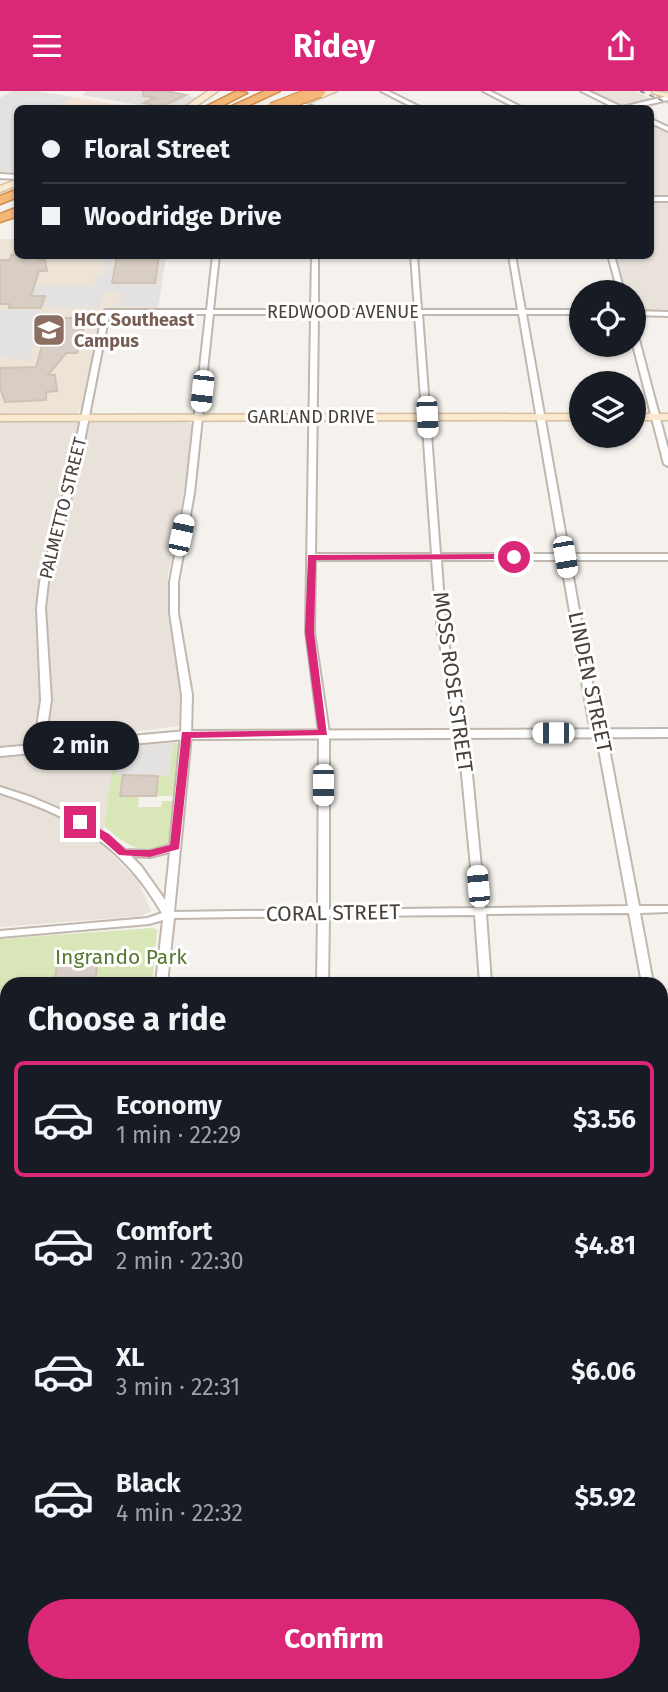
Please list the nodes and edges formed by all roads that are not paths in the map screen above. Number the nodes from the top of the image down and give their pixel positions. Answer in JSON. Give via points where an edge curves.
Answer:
{"nodes":[{"id":1,"x":214,"y":91,"type":"edge"},
{"id":2,"x":247,"y":91,"type":"edge"},
{"id":3,"x":260,"y":91,"type":"edge"},
{"id":4,"x":304,"y":91,"type":"edge"},
{"id":5,"x":319,"y":91,"type":"edge"},
{"id":6,"x":333,"y":91,"type":"edge"},
{"id":7,"x":383,"y":91,"type":"edge"},
{"id":8,"x":486,"y":91,"type":"edge"},
{"id":9,"x":584,"y":91,"type":"edge"},
{"id":10,"x":656,"y":91,"type":"edge"},
{"id":11,"x":668,"y":94,"type":"edge"},
{"id":12,"x":283,"y":98,"type":"edge"},
{"id":13,"x":298,"y":103,"type":"junction"},
{"id":14,"x":192,"y":105,"type":"edge"},
{"id":15,"x":218,"y":105,"type":"edge"},
{"id":16,"x":220,"y":105,"type":"edge"},
{"id":17,"x":249,"y":105,"type":"edge"},
{"id":18,"x":258,"y":105,"type":"edge"},
{"id":19,"x":282,"y":105,"type":"edge"},
{"id":20,"x":304,"y":105,"type":"edge"},
{"id":21,"x":413,"y":105,"type":"edge"},
{"id":22,"x":515,"y":105,"type":"edge"},
{"id":23,"x":614,"y":105,"type":"edge"},
{"id":24,"x":631,"y":105,"type":"edge"},
{"id":25,"x":216,"y":259,"type":"edge"},
{"id":26,"x":315,"y":259,"type":"edge"},
{"id":27,"x":414,"y":259,"type":"edge"},
{"id":28,"x":513,"y":259,"type":"edge"},
{"id":29,"x":612,"y":259,"type":"edge"},
{"id":30,"x":618,"y":280,"type":"edge"},
{"id":31,"x":106,"y":312,"type":"joint"},
{"id":32,"x":210,"y":312,"type":"junction"},
{"id":33,"x":314,"y":312,"type":"junction"},
{"id":34,"x":419,"y":312,"type":"junction"},
{"id":35,"x":523,"y":312,"type":"junction"},
{"id":36,"x":569,"y":312,"type":"edge"},
{"id":37,"x":646,"y":313,"type":"edge"},
{"id":38,"x":668,"y":314,"type":"edge"},
{"id":39,"x":641,"y":357,"type":"edge"},
{"id":40,"x":85,"y":417,"type":"junction"},
{"id":41,"x":312,"y":417,"type":"junction"},
{"id":42,"x":427,"y":417,"type":"junction"},
{"id":43,"x":540,"y":417,"type":"junction"},
{"id":44,"x":569,"y":417,"type":"edge"},
{"id":45,"x":662,"y":417,"type":"edge"},
{"id":46,"x":0,"y":418,"type":"edge"},
{"id":47,"x":199,"y":418,"type":"junction"},
{"id":48,"x":668,"y":464,"type":"edge"},
{"id":49,"x":312,"y":557,"type":"junction"},
{"id":50,"x":436,"y":557,"type":"junction"},
{"id":51,"x":565,"y":557,"type":"junction"},
{"id":52,"x":668,"y":557,"type":"edge"},
{"id":53,"x":324,"y":733,"type":"junction"},
{"id":54,"x":463,"y":733,"type":"junction"},
{"id":55,"x":601,"y":733,"type":"junction"},
{"id":56,"x":668,"y":733,"type":"edge"},
{"id":57,"x":186,"y":735,"type":"junction"},
{"id":58,"x":39,"y":748,"type":"junction"},
{"id":59,"x":0,"y":752,"type":"edge"},
{"id":60,"x":0,"y":790,"type":"edge"},
{"id":61,"x":175,"y":847,"type":"junction"},
{"id":62,"x":123,"y":853,"type":"junction"},
{"id":63,"x":668,"y":909,"type":"edge"},
{"id":64,"x":635,"y":910,"type":"junction"},
{"id":65,"x":480,"y":912,"type":"junction"},
{"id":66,"x":323,"y":913,"type":"junction"},
{"id":67,"x":168,"y":915,"type":"junction"},
{"id":68,"x":0,"y":934,"type":"edge"},
{"id":69,"x":163,"y":977,"type":"edge"},
{"id":70,"x":323,"y":977,"type":"edge"},
{"id":71,"x":485,"y":977,"type":"edge"},
{"id":72,"x":647,"y":977,"type":"edge"}],
"edges":[{"from":1,"to":14,"type":"main road"},
{"from":2,"to":15,"type":"highway"},
{"from":3,"to":16,"type":"highway"},
{"from":4,"to":12,"type":"highway"},
{"from":5,"to":12,"type":"highway"},
{"from":5,"to":19,"type":"highway","bridge":true},
{"from":6,"to":13,"type":"main road"},
{"from":7,"to":21,"type":"street"},
{"from":8,"to":22,"type":"street"},
{"from":9,"to":23,"type":"street"},
{"from":10,"to":11,"type":"main road"},
{"from":11,"to":24,"type":"street"},
{"from":12,"to":13,"type":"main road"},
{"from":12,"to":17,"type":"highway"},
{"from":12,"to":18,"type":"highway"},
{"from":13,"to":20,"type":"street"},
{"from":25,"to":32,"type":"street"},
{"from":26,"to":33,"type":"street"},
{"from":27,"to":34,"type":"street","name":"MOSS ROSE STREET"},
{"from":28,"to":35,"type":"street","name":"LINDEN STREET"},
{"from":29,"to":30,"type":"street"},
{"from":31,"to":32,"type":"street","name":"REDWOOD AVENUE"},
{"from":31,"to":40,"type":"street","name":"PALMETTO STREET"},
{"from":32,"to":33,"type":"street","name":"REDWOOD AVENUE"},
{"from":32,"to":47,"type":"street"},
{"from":33,"to":34,"type":"street","name":"REDWOOD AVENUE"},
{"from":33,"to":41,"type":"street"},
{"from":34,"to":35,"type":"street","name":"REDWOOD AVENUE"},
{"from":34,"to":42,"type":"street","name":"MOSS ROSE STREET"},
{"from":35,"to":36,"type":"street","name":"REDWOOD AVENUE"},
{"from":35,"to":43,"type":"street","name":"LINDEN STREET"},
{"from":37,"to":38,"type":"street"},
{"from":39,"to":45,"type":"street"},
{"from":40,"to":46,"type":"main road","name":"GARLAND DRIVE"},
{"from":40,"to":47,"type":"main road","name":"GARLAND DRIVE"},
{"from":40,"to":58,"type":"street","name":"PALMETTO STREET","via":[[44,582],[46,700]]},
{"from":41,"to":42,"type":"main road","name":"GARLAND DRIVE"},
{"from":41,"to":47,"type":"main road","name":"GARLAND DRIVE"},
{"from":41,"to":49,"type":"street"},
{"from":42,"to":43,"type":"main road","name":"GARLAND DRIVE"},
{"from":42,"to":50,"type":"street","name":"MOSS ROSE STREET"},
{"from":43,"to":44,"type":"main road","name":"GARLAND DRIVE"},
{"from":43,"to":51,"type":"street","name":"LINDEN STREET"},
{"from":45,"to":48,"type":"street"},
{"from":47,"to":57,"type":"street","via":[[174,582],[174,614],[187,695]]},
{"from":49,"to":50,"type":"street"},
{"from":49,"to":53,"type":"street","via":[[310,632]]},
{"from":50,"to":51,"type":"street"},
{"from":50,"to":54,"type":"street","name":"MOSS ROSE STREET","via":[[442,634]]},
{"from":51,"to":52,"type":"street"},
{"from":51,"to":55,"type":"street","name":"LINDEN STREET","via":[[594,722]]},
{"from":53,"to":54,"type":"street"},
{"from":53,"to":57,"type":"street"},
{"from":53,"to":66,"type":"street"},
{"from":54,"to":55,"type":"street"},
{"from":54,"to":65,"type":"street","name":"MOSS ROSE STREET"},
{"from":55,"to":56,"type":"street"},
{"from":55,"to":64,"type":"street","name":"LINDEN STREET"},
{"from":57,"to":58,"type":"street"},
{"from":57,"to":61,"type":"street"},
{"from":58,"to":59,"type":"street"},
{"from":60,"to":62,"type":"street","via":[[72,818]]},
{"from":61,"to":62,"type":"street","via":[[150,854]]},
{"from":61,"to":67,"type":"street"},
{"from":62,"to":67,"type":"street","via":[[155,887]]},
{"from":63,"to":64,"type":"street","name":"CORAL STREET"},
{"from":64,"to":65,"type":"street","name":"CORAL STREET"},
{"from":64,"to":72,"type":"street","name":"LINDEN STREET"},
{"from":65,"to":66,"type":"street","name":"CORAL STREET"},
{"from":65,"to":71,"type":"street","name":"MOSS ROSE STREET"},
{"from":66,"to":67,"type":"street","name":"CORAL STREET"},
{"from":66,"to":70,"type":"street"},
{"from":67,"to":68,"type":"street","name":"CORAL STREET","via":[[149,921]]},
{"from":67,"to":69,"type":"street"}]}
